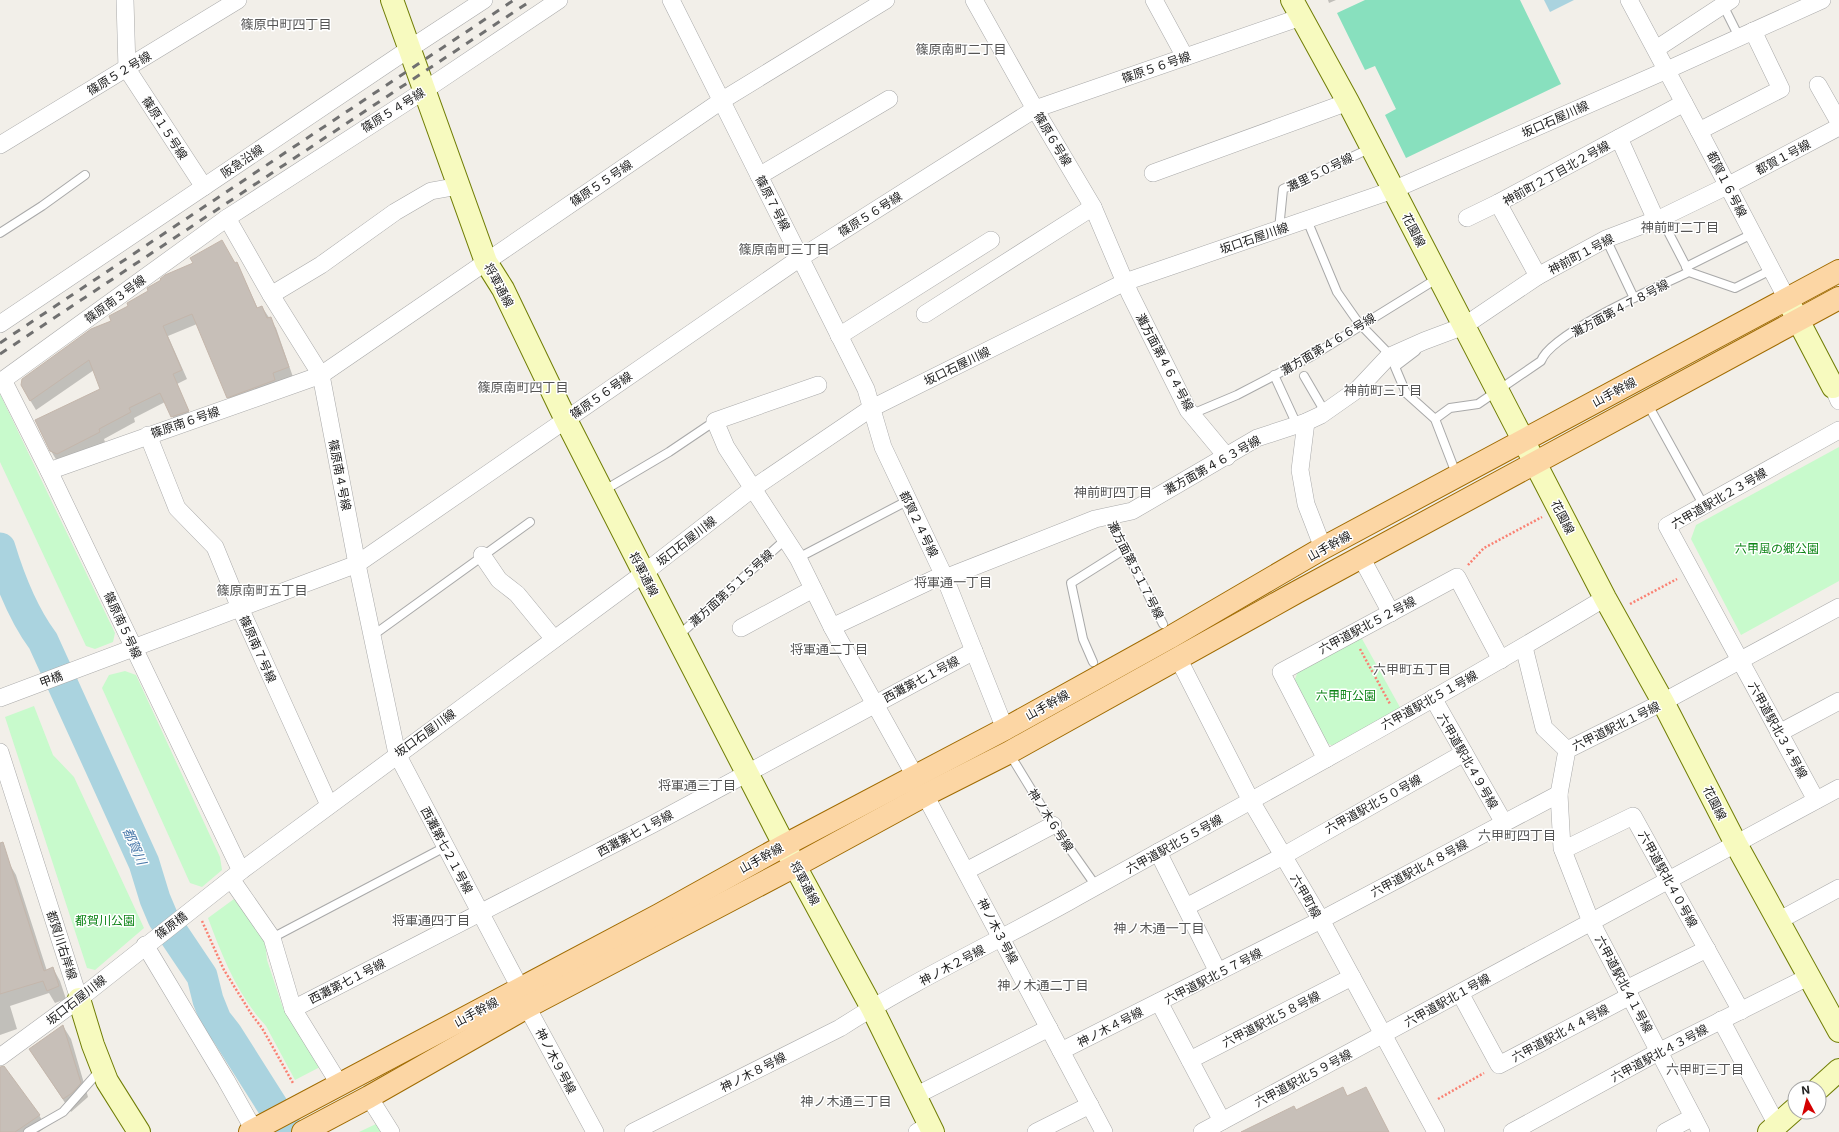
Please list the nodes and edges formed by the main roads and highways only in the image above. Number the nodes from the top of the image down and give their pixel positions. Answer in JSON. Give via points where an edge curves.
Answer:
{"nodes":[{"id":1,"x":1839,"y":270,"type":"edge"},
{"id":2,"x":1839,"y":298,"type":"edge"},
{"id":3,"x":524,"y":998,"type":"junction"},
{"id":4,"x":310,"y":1128,"type":"edge"},
{"id":5,"x":252,"y":1131,"type":"edge"}],
"edges":[{"from":1,"to":3,"type":"main road","name":"山手幹線","via":[[1323,548],[1169,638],[1005,729],[658,915]]},
{"from":2,"to":3,"type":"main road","name":"山手幹線","via":[[795,866]]},
{"from":3,"to":4,"type":"main road","name":"山手幹線","via":[[369,1098]]},
{"from":3,"to":5,"type":"main road","name":"山手幹線","via":[[340,1085]]}]}
